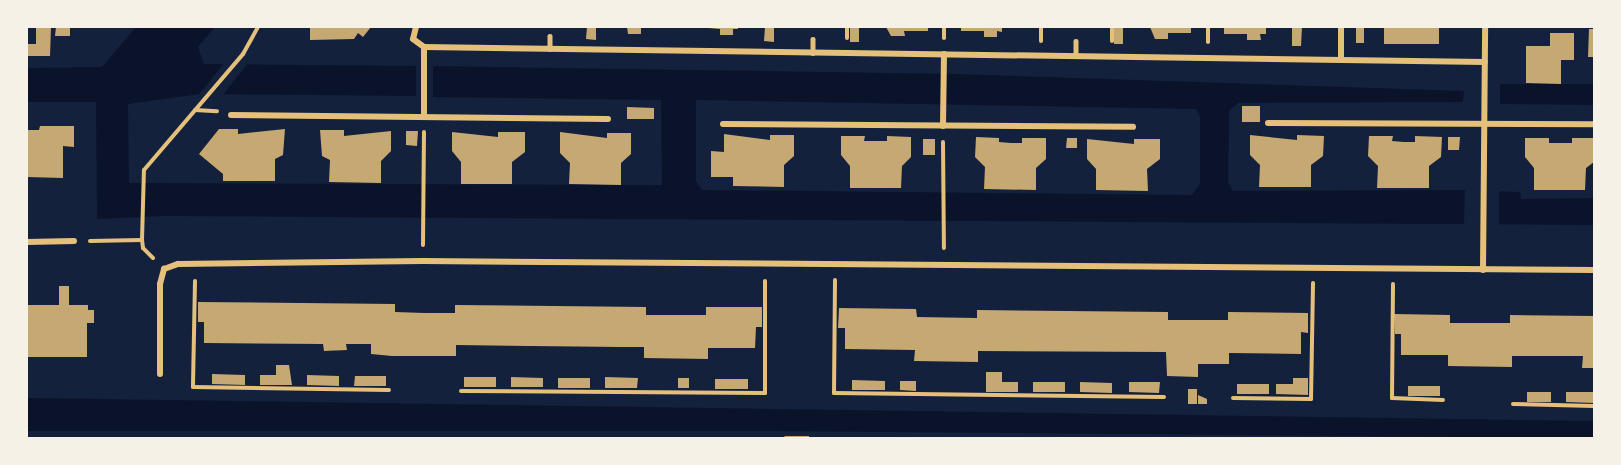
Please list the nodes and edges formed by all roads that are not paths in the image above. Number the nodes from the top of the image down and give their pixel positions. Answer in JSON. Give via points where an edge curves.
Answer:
{"nodes":[{"id":1,"x":416,"y":27,"type":"edge"},
{"id":2,"x":1341,"y":27,"type":"edge"},
{"id":3,"x":1485,"y":27,"type":"edge"},
{"id":4,"x":550,"y":36,"type":"dead end"},
{"id":5,"x":813,"y":39,"type":"dead end"},
{"id":6,"x":1076,"y":41,"type":"dead end"},
{"id":7,"x":424,"y":47,"type":"junction"},
{"id":8,"x":550,"y":49,"type":"junction"},
{"id":9,"x":813,"y":52,"type":"junction"},
{"id":10,"x":944,"y":54,"type":"junction"},
{"id":11,"x":1076,"y":56,"type":"junction"},
{"id":12,"x":1341,"y":59,"type":"junction"},
{"id":13,"x":1485,"y":62,"type":"junction"},
{"id":14,"x":231,"y":115,"type":"dead end"},
{"id":15,"x":424,"y":117,"type":"junction"},
{"id":16,"x":608,"y":119,"type":"dead end"},
{"id":17,"x":1268,"y":123,"type":"dead end"},
{"id":18,"x":723,"y":124,"type":"dead end"},
{"id":19,"x":1485,"y":124,"type":"junction"},
{"id":20,"x":1594,"y":124,"type":"edge"},
{"id":21,"x":943,"y":126,"type":"junction"},
{"id":22,"x":1133,"y":128,"type":"dead end"},
{"id":23,"x":74,"y":241,"type":"road end"},
{"id":24,"x":27,"y":242,"type":"edge"},
{"id":25,"x":1483,"y":270,"type":"junction"},
{"id":26,"x":1594,"y":270,"type":"edge"},
{"id":27,"x":160,"y":374,"type":"dead end"}],
"edges":[{"from":1,"to":7,"type":"street","via":[[413,39]]},
{"from":2,"to":12,"type":"street"},
{"from":3,"to":13,"type":"street"},
{"from":4,"to":8,"type":"lane"},
{"from":5,"to":9,"type":"lane"},
{"from":6,"to":11,"type":"lane"},
{"from":7,"to":8,"type":"street"},
{"from":7,"to":15,"type":"street"},
{"from":8,"to":9,"type":"street"},
{"from":9,"to":10,"type":"street"},
{"from":10,"to":11,"type":"street"},
{"from":10,"to":21,"type":"street"},
{"from":11,"to":12,"type":"street"},
{"from":12,"to":13,"type":"street"},
{"from":13,"to":19,"type":"street"},
{"from":14,"to":15,"type":"street"},
{"from":15,"to":16,"type":"street"},
{"from":17,"to":19,"type":"street"},
{"from":18,"to":21,"type":"street"},
{"from":19,"to":20,"type":"street"},
{"from":19,"to":25,"type":"street"},
{"from":21,"to":22,"type":"street"},
{"from":23,"to":24,"type":"street"},
{"from":25,"to":26,"type":"street"},
{"from":25,"to":27,"type":"street","via":[[196,262],[164,269],[160,284]]}]}
